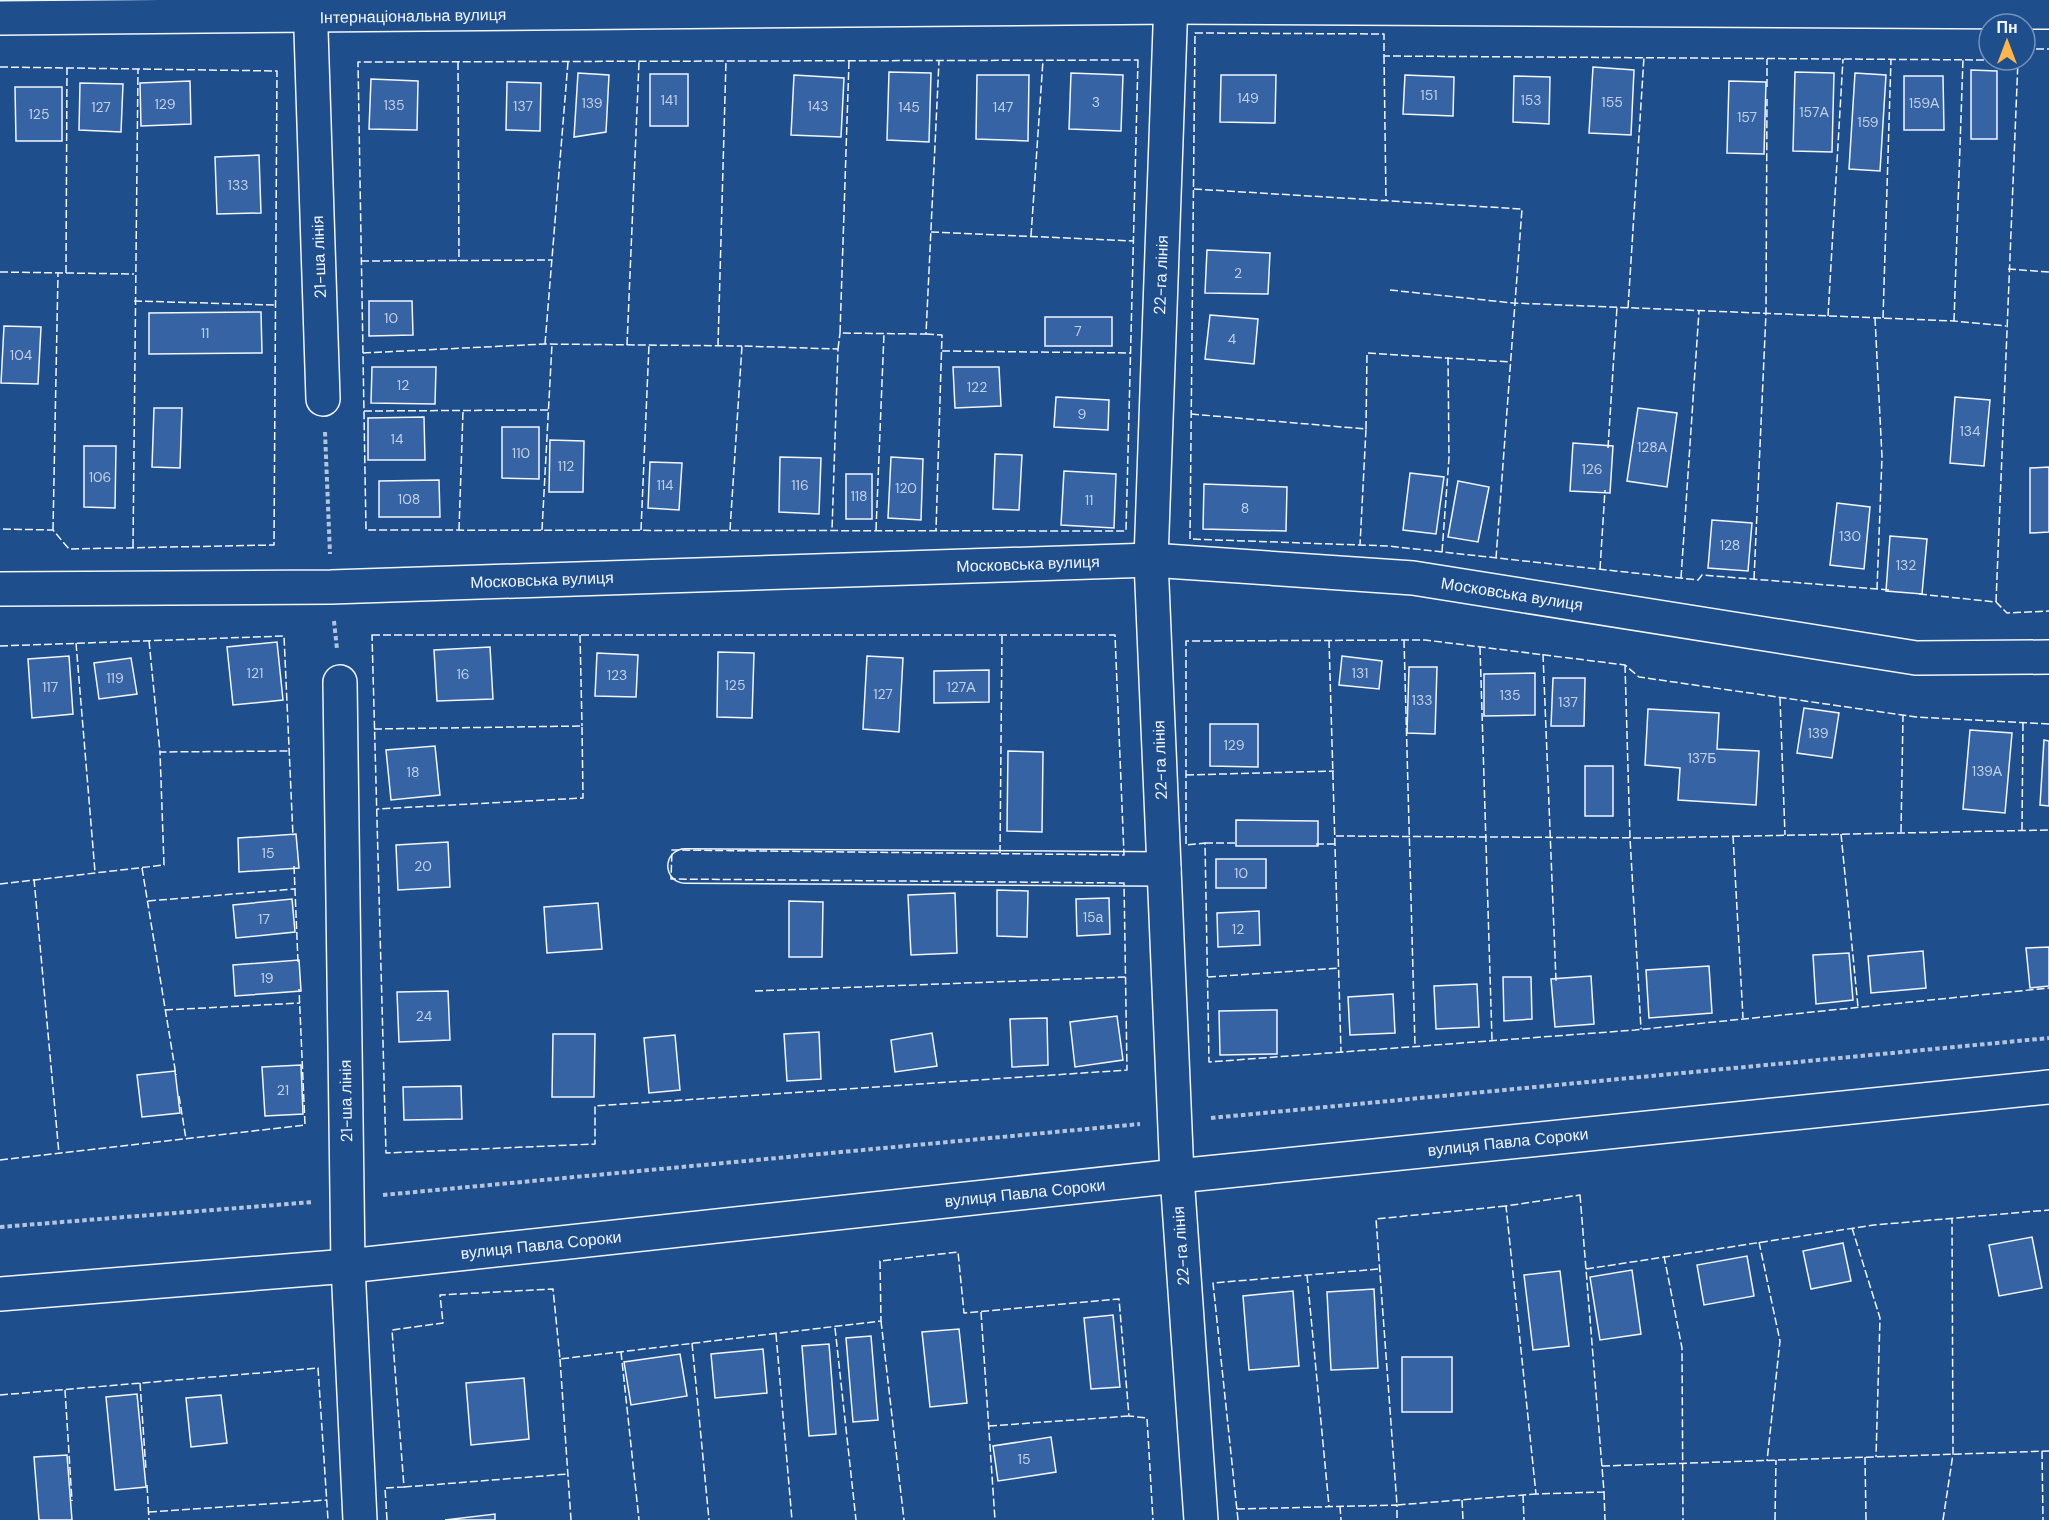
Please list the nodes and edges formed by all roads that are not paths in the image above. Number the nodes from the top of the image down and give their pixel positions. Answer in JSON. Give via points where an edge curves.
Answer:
{"nodes":[{"id":1,"x":1171,"y":3,"type":"edge"},
{"id":2,"x":310,"y":9,"type":"edge"},
{"id":3,"x":2049,"y":12,"type":"edge"},
{"id":4,"x":0,"y":18,"type":"edge"},
{"id":5,"x":323,"y":399,"type":"road end"},
{"id":6,"x":1151,"y":560,"type":"junction"},
{"id":7,"x":0,"y":590,"type":"edge"},
{"id":8,"x":2049,"y":657,"type":"edge"},
{"id":9,"x":340,"y":682,"type":"dead end"},
{"id":10,"x":685,"y":866,"type":"dead end"},
{"id":11,"x":1164,"y":869,"type":"junction"},
{"id":12,"x":2049,"y":1087,"type":"edge"},
{"id":13,"x":1177,"y":1176,"type":"junction"},
{"id":14,"x":348,"y":1266,"type":"junction"},
{"id":15,"x":0,"y":1294,"type":"edge"},
{"id":16,"x":360,"y":1520,"type":"edge"},
{"id":17,"x":1201,"y":1520,"type":"edge"}],
"edges":[{"from":1,"to":2,"type":"street","name":"Інтернаціональна вулиця"},
{"from":1,"to":3,"type":"street","name":"Інтернаціональна вулиця"},
{"from":1,"to":6,"type":"street","name":"22-га лінія"},
{"from":2,"to":4,"type":"street","name":"Інтернаціональна вулиця"},
{"from":2,"to":5,"type":"street","name":"21-ша лінія"},
{"from":6,"to":7,"type":"street","name":"Московська вулиця","via":[[331,587]]},
{"from":6,"to":8,"type":"street","name":"Московська вулиця","via":[[1413,578],[1916,658]]},
{"from":6,"to":11,"type":"street","name":"22-га лінія"},
{"from":9,"to":14,"type":"street","name":"21-ша лінія"},
{"from":10,"to":11,"type":"street"},
{"from":11,"to":13,"type":"street","name":"22-га лінія"},
{"from":12,"to":13,"type":"street","name":"вулиця Павла Сороки"},
{"from":13,"to":14,"type":"street","name":"вулиця Павла Сороки"},
{"from":13,"to":17,"type":"street","name":"22-га лінія"},
{"from":14,"to":15,"type":"street","name":"вулиця Павла Сороки"},
{"from":14,"to":16,"type":"street","name":"21-ша лінія"}]}
